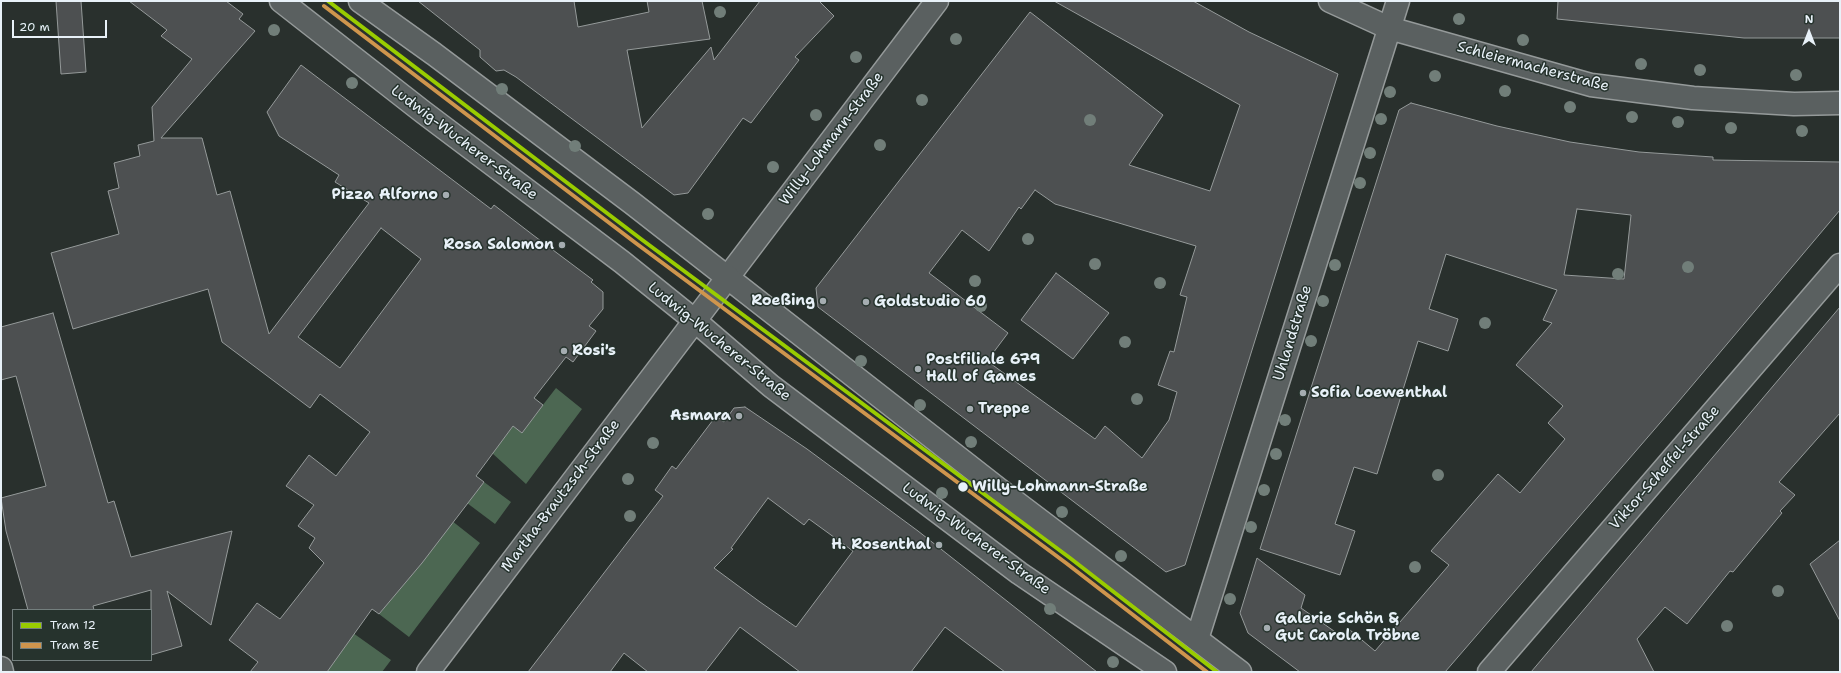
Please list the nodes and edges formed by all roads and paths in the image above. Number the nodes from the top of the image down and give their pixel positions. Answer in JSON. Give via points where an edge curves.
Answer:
{"nodes":[{"id":1,"x":281,"y":1,"type":"edge"},
{"id":2,"x":360,"y":1,"type":"edge"},
{"id":3,"x":937,"y":1,"type":"edge"},
{"id":4,"x":1330,"y":1,"type":"edge"},
{"id":5,"x":1398,"y":1,"type":"edge"},
{"id":6,"x":1389,"y":28,"type":"junction"},
{"id":7,"x":1840,"y":103,"type":"edge"},
{"id":8,"x":1840,"y":265,"type":"edge"},
{"id":9,"x":728,"y":277,"type":"junction"},
{"id":10,"x":694,"y":320,"type":"junction"},
{"id":11,"x":1196,"y":639,"type":"junction"},
{"id":12,"x":1,"y":668,"type":"edge"},
{"id":13,"x":2,"y":672,"type":"edge"},
{"id":14,"x":428,"y":672,"type":"edge"},
{"id":15,"x":1165,"y":672,"type":"edge"},
{"id":16,"x":1240,"y":672,"type":"edge"},
{"id":17,"x":1489,"y":672,"type":"edge"}],
"edges":[{"from":1,"to":10,"type":"street","name":"Ludwig-Wucherer-Straße"},
{"from":2,"to":9,"type":"street"},
{"from":3,"to":9,"type":"street","name":"Willy-Lohmann-Straße"},
{"from":4,"to":6,"type":"street","name":"Schleiermacherstraße"},
{"from":5,"to":6,"type":"street","name":"Uhlandstraße"},
{"from":6,"to":7,"type":"street","name":"Schleiermacherstraße","via":[[1591,85],[1693,98],[1794,104]]},
{"from":6,"to":11,"type":"street","name":"Uhlandstraße"},
{"from":8,"to":17,"type":"street","name":"Viktor-Scheffel-Straße"},
{"from":9,"to":10,"type":"street","name":"Willy-Lohmann-Straße"},
{"from":9,"to":11,"type":"street","via":[[1001,491]]},
{"from":10,"to":14,"type":"street","name":"Martha-Brautzsch-Straße"},
{"from":10,"to":15,"type":"street","name":"Ludwig-Wucherer-Straße","via":[[771,386],[997,556]]},
{"from":11,"to":16,"type":"street"},
{"from":12,"to":13,"type":"street"}]}
